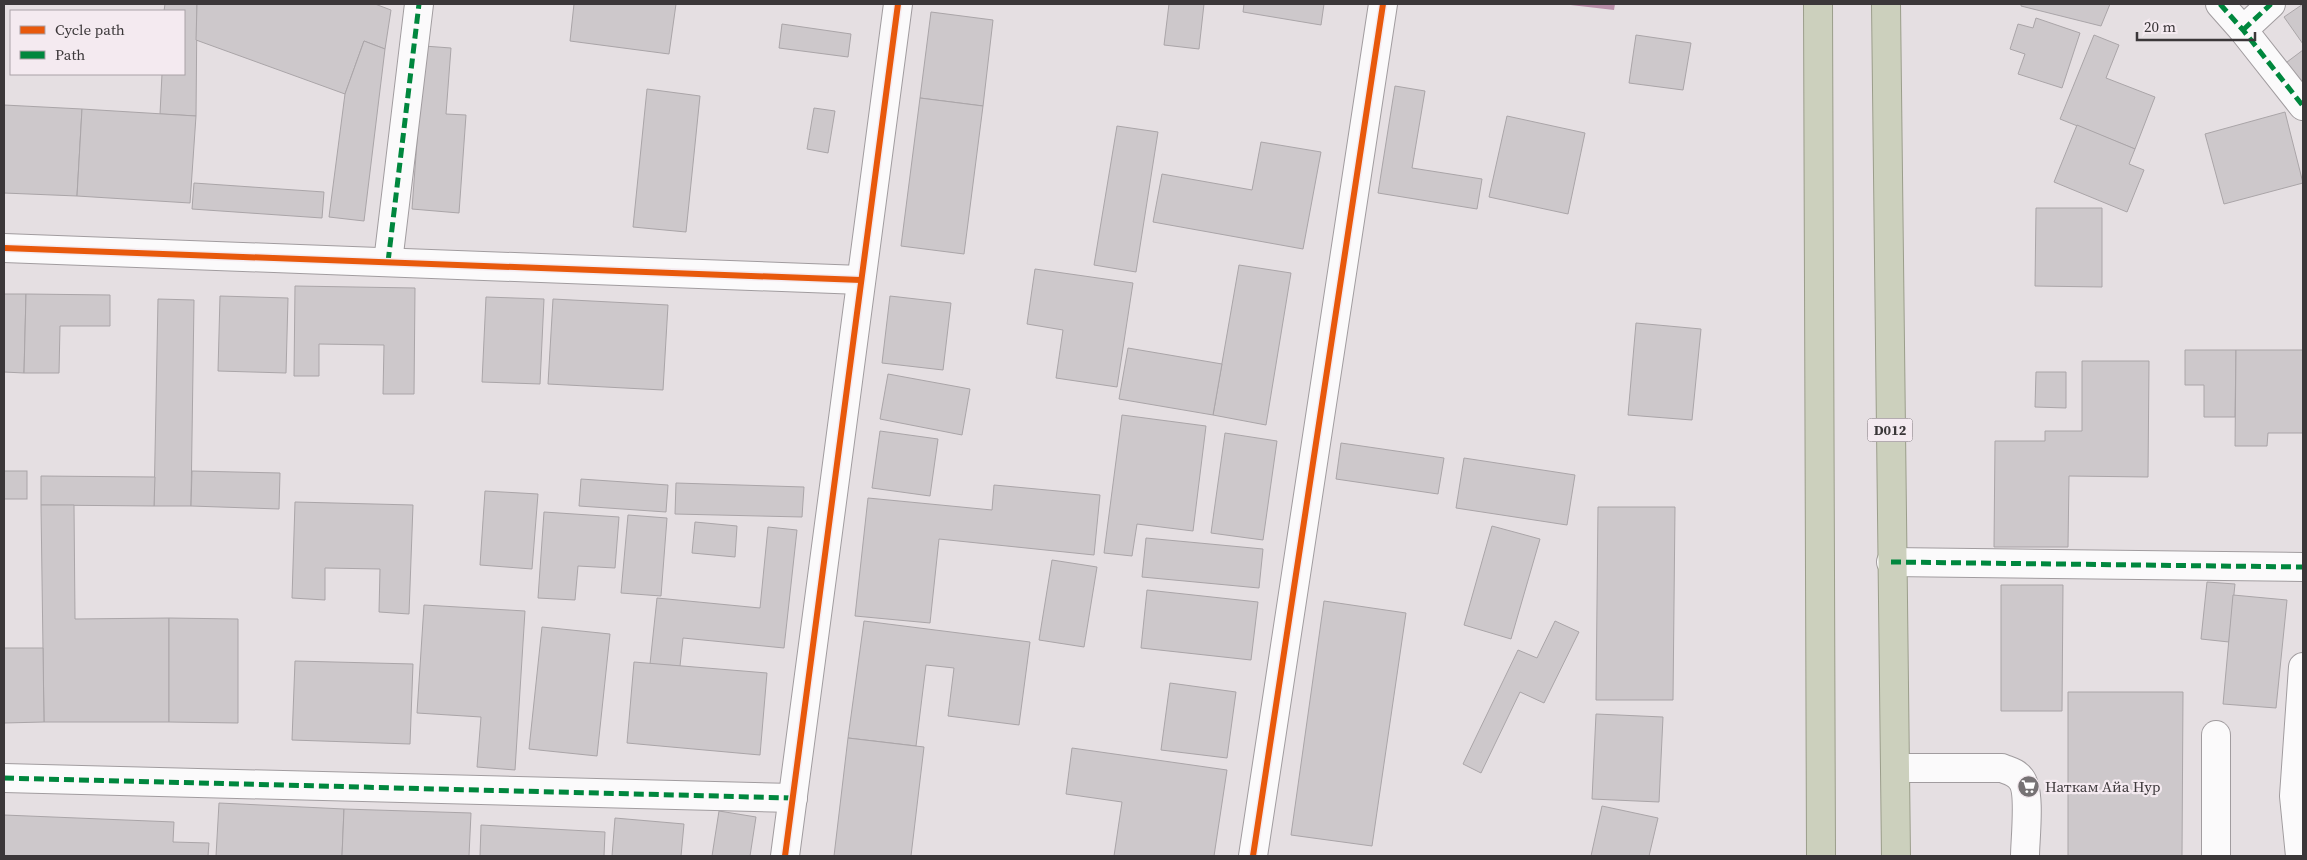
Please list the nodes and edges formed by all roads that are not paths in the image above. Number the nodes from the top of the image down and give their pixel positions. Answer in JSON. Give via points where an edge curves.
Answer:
{"nodes":[{"id":1,"x":419,"y":4,"type":"edge"},
{"id":2,"x":898,"y":4,"type":"edge"},
{"id":3,"x":1383,"y":4,"type":"edge"},
{"id":4,"x":1818,"y":4,"type":"edge"},
{"id":5,"x":1886,"y":4,"type":"edge"},
{"id":6,"x":2220,"y":4,"type":"edge"},
{"id":7,"x":2271,"y":4,"type":"edge"},
{"id":8,"x":2243,"y":30,"type":"junction"},
{"id":9,"x":2303,"y":106,"type":"edge"},
{"id":10,"x":4,"y":248,"type":"edge"},
{"id":11,"x":388,"y":262,"type":"junction"},
{"id":12,"x":861,"y":280,"type":"junction"},
{"id":13,"x":1891,"y":562,"type":"junction"},
{"id":14,"x":2303,"y":567,"type":"edge"},
{"id":15,"x":2303,"y":667,"type":"edge"},
{"id":16,"x":2216,"y":735,"type":"dead end"},
{"id":17,"x":1895,"y":768,"type":"junction"},
{"id":18,"x":4,"y":778,"type":"edge"},
{"id":19,"x":793,"y":798,"type":"junction"},
{"id":20,"x":784,"y":856,"type":"edge"},
{"id":21,"x":1254,"y":856,"type":"edge"},
{"id":22,"x":1821,"y":856,"type":"edge"},
{"id":23,"x":1896,"y":856,"type":"edge"},
{"id":24,"x":2025,"y":856,"type":"edge"},
{"id":25,"x":2216,"y":856,"type":"edge"},
{"id":26,"x":2300,"y":856,"type":"edge"}],
"edges":[{"from":1,"to":11,"type":"street"},
{"from":2,"to":12,"type":"street"},
{"from":3,"to":21,"type":"street"},
{"from":4,"to":22,"type":"highway"},
{"from":5,"to":13,"type":"highway","number":"D012"},
{"from":6,"to":8,"type":"street"},
{"from":7,"to":8,"type":"street"},
{"from":8,"to":9,"type":"street"},
{"from":10,"to":11,"type":"street"},
{"from":11,"to":12,"type":"street"},
{"from":12,"to":19,"type":"street"},
{"from":13,"to":14,"type":"street"},
{"from":13,"to":17,"type":"highway","number":"D012"},
{"from":15,"to":26,"type":"street","via":[[2294,796]]},
{"from":16,"to":25,"type":"street"},
{"from":17,"to":23,"type":"highway","number":"D012"},
{"from":17,"to":24,"type":"street","via":[[2002,768],[2014,772],[2023,781],[2026,796]]},
{"from":18,"to":19,"type":"street"},
{"from":19,"to":20,"type":"street"}]}
